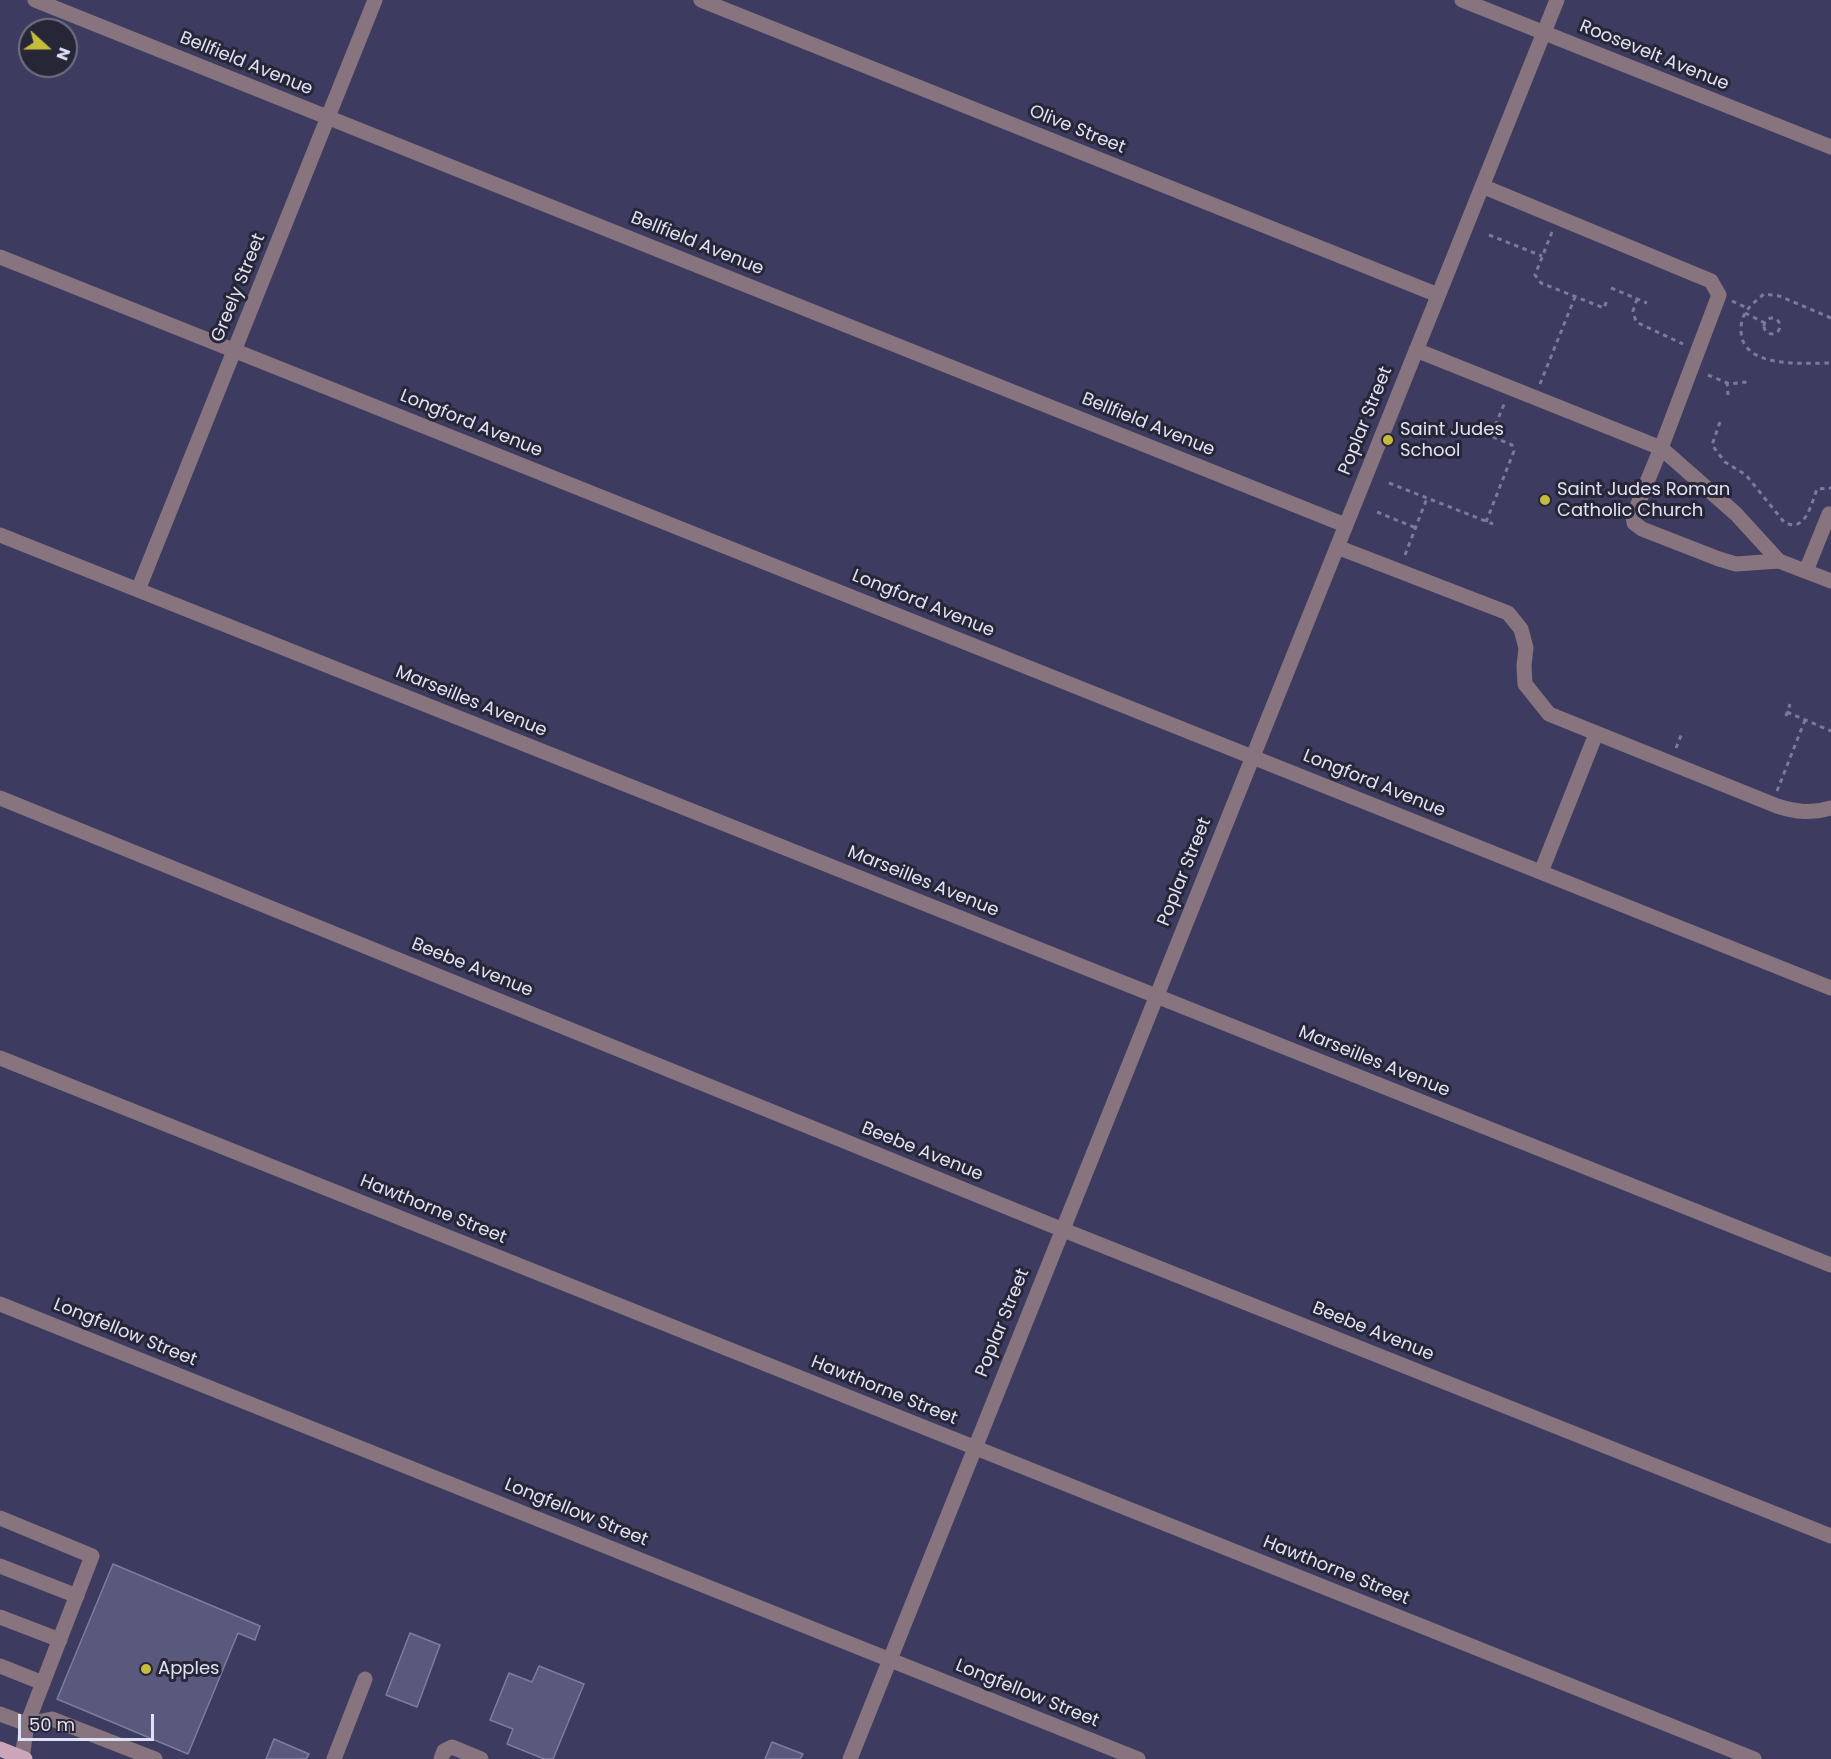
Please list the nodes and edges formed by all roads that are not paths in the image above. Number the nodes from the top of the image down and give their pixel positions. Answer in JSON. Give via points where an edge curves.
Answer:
{"nodes":[{"id":1,"x":35,"y":0,"type":"edge"},
{"id":2,"x":375,"y":0,"type":"edge"},
{"id":3,"x":701,"y":0,"type":"edge"},
{"id":4,"x":1462,"y":0,"type":"edge"},
{"id":5,"x":1557,"y":0,"type":"edge"},
{"id":6,"x":1544,"y":33,"type":"junction"},
{"id":7,"x":328,"y":117,"type":"junction"},
{"id":8,"x":1831,"y":147,"type":"edge"},
{"id":9,"x":1482,"y":186,"type":"junction"},
{"id":10,"x":0,"y":256,"type":"edge"},
{"id":11,"x":1438,"y":295,"type":"junction"},
{"id":12,"x":235,"y":350,"type":"junction"},
{"id":13,"x":1416,"y":350,"type":"junction"},
{"id":14,"x":1661,"y":448,"type":"junction"},
{"id":15,"x":1831,"y":514,"type":"edge"},
{"id":16,"x":1345,"y":525,"type":"junction"},
{"id":17,"x":0,"y":535,"type":"edge"},
{"id":18,"x":1337,"y":547,"type":"junction"},
{"id":19,"x":1779,"y":561,"type":"junction"},
{"id":20,"x":1806,"y":571,"type":"junction"},
{"id":21,"x":1831,"y":581,"type":"edge"},
{"id":22,"x":138,"y":590,"type":"junction"},
{"id":23,"x":1596,"y":734,"type":"junction"},
{"id":24,"x":1252,"y":756,"type":"junction"},
{"id":25,"x":0,"y":798,"type":"edge"},
{"id":26,"x":1831,"y":808,"type":"edge"},
{"id":27,"x":1541,"y":872,"type":"junction"},
{"id":28,"x":1831,"y":988,"type":"edge"},
{"id":29,"x":1156,"y":996,"type":"junction"},
{"id":30,"x":0,"y":1058,"type":"edge"},
{"id":31,"x":1062,"y":1230,"type":"junction"},
{"id":32,"x":1831,"y":1265,"type":"edge"},
{"id":33,"x":0,"y":1304,"type":"edge"},
{"id":34,"x":974,"y":1448,"type":"junction"},
{"id":35,"x":0,"y":1518,"type":"edge"},
{"id":36,"x":1831,"y":1536,"type":"edge"},
{"id":37,"x":0,"y":1566,"type":"edge"},
{"id":38,"x":77,"y":1596,"type":"junction"},
{"id":39,"x":0,"y":1617,"type":"edge"},
{"id":40,"x":60,"y":1640,"type":"junction"},
{"id":41,"x":889,"y":1660,"type":"junction"},
{"id":42,"x":0,"y":1666,"type":"edge"},
{"id":43,"x":365,"y":1679,"type":"dead end"},
{"id":44,"x":43,"y":1683,"type":"junction"},
{"id":45,"x":0,"y":1714,"type":"edge"},
{"id":46,"x":27,"y":1724,"type":"junction"},
{"id":47,"x":0,"y":1749,"type":"edge"},
{"id":48,"x":24,"y":1758,"type":"edge"},
{"id":49,"x":155,"y":1759,"type":"edge"},
{"id":50,"x":334,"y":1759,"type":"edge"},
{"id":51,"x":441,"y":1759,"type":"edge"},
{"id":52,"x":481,"y":1759,"type":"edge"},
{"id":53,"x":850,"y":1759,"type":"edge"},
{"id":54,"x":1138,"y":1759,"type":"edge"},
{"id":55,"x":1754,"y":1759,"type":"edge"}],
"edges":[{"from":1,"to":7,"type":"street","name":"Bellfield Avenue"},
{"from":2,"to":7,"type":"street","name":"Greely Street"},
{"from":3,"to":11,"type":"street","name":"Olive Street"},
{"from":4,"to":6,"type":"street","name":"Roosevelt Avenue"},
{"from":5,"to":6,"type":"street","name":"Poplar Street"},
{"from":6,"to":8,"type":"street","name":"Roosevelt Avenue"},
{"from":6,"to":9,"type":"street","name":"Poplar Street"},
{"from":7,"to":12,"type":"street","name":"Greely Street"},
{"from":7,"to":16,"type":"street","name":"Bellfield Avenue"},
{"from":9,"to":11,"type":"street","name":"Poplar Street"},
{"from":9,"to":14,"type":"street","via":[[1711,281],[1719,294]]},
{"from":10,"to":12,"type":"street","name":"Longford Avenue"},
{"from":11,"to":13,"type":"street","name":"Poplar Street"},
{"from":12,"to":22,"type":"street","name":"Greely Street"},
{"from":12,"to":24,"type":"street","name":"Longford Avenue"},
{"from":13,"to":14,"type":"street"},
{"from":13,"to":16,"type":"street","name":"Poplar Street"},
{"from":14,"to":19,"type":"street","via":[[1736,514]]},
{"from":14,"to":19,"type":"street","via":[[1633,516],[1634,523],[1736,564]]},
{"from":15,"to":20,"type":"street"},
{"from":16,"to":18,"type":"street","name":"Poplar Street"},
{"from":17,"to":22,"type":"street","name":"Marseilles Avenue"},
{"from":18,"to":23,"type":"street","via":[[1508,613],[1521,628],[1526,648],[1525,684],[1534,698],[1549,714]]},
{"from":18,"to":24,"type":"street","name":"Poplar Street"},
{"from":19,"to":20,"type":"street"},
{"from":20,"to":21,"type":"street"},
{"from":22,"to":29,"type":"street","name":"Marseilles Avenue"},
{"from":23,"to":26,"type":"street","via":[[1793,812]]},
{"from":23,"to":27,"type":"street"},
{"from":24,"to":27,"type":"street","name":"Longford Avenue"},
{"from":24,"to":29,"type":"street","name":"Poplar Street"},
{"from":25,"to":31,"type":"street","name":"Beebe Avenue"},
{"from":27,"to":28,"type":"street","name":"Longford Avenue"},
{"from":29,"to":31,"type":"street","name":"Poplar Street"},
{"from":29,"to":32,"type":"street","name":"Marseilles Avenue"},
{"from":30,"to":34,"type":"street","name":"Hawthorne Street"},
{"from":31,"to":34,"type":"street","name":"Poplar Street"},
{"from":31,"to":36,"type":"street","name":"Beebe Avenue"},
{"from":33,"to":41,"type":"street","name":"Longfellow Street"},
{"from":34,"to":41,"type":"street","name":"Poplar Street"},
{"from":34,"to":55,"type":"street","name":"Hawthorne Street"},
{"from":35,"to":38,"type":"street","via":[[92,1556]]},
{"from":37,"to":38,"type":"street"},
{"from":38,"to":40,"type":"street"},
{"from":39,"to":40,"type":"street"},
{"from":40,"to":44,"type":"street"},
{"from":41,"to":53,"type":"street","name":"Poplar Street"},
{"from":41,"to":54,"type":"street","name":"Longfellow Street"},
{"from":42,"to":44,"type":"street"},
{"from":43,"to":50,"type":"street"},
{"from":44,"to":46,"type":"street"},
{"from":45,"to":46,"type":"street"},
{"from":46,"to":48,"type":"street"},
{"from":46,"to":49,"type":"street","via":[[52,1719]]},
{"from":47,"to":48,"type":"main road"},
{"from":51,"to":52,"type":"street","via":[[444,1751],[452,1748]]}]}
